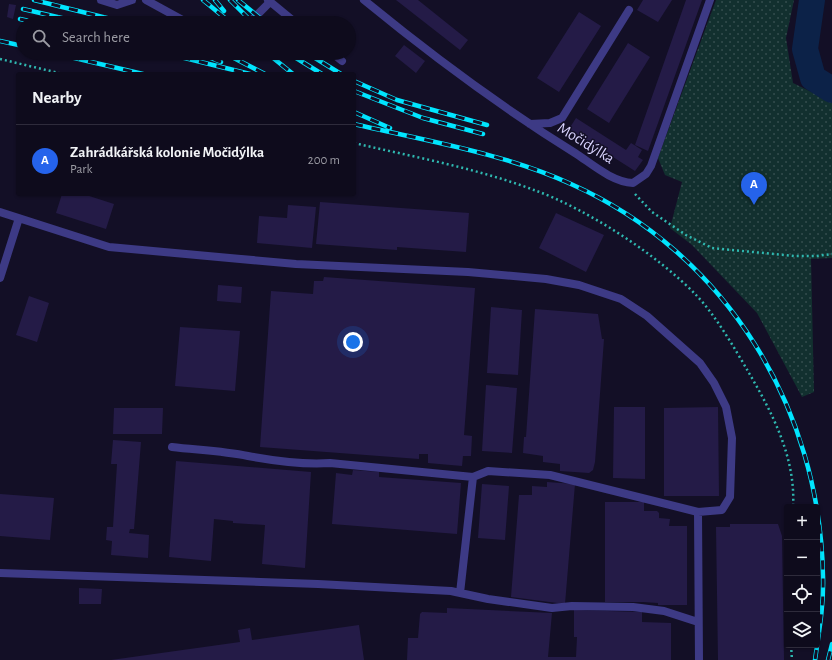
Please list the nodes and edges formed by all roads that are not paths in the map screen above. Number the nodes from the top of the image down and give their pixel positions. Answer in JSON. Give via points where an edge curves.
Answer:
{"nodes":[{"id":1,"x":101,"y":0,"type":"edge"},
{"id":2,"x":132,"y":0,"type":"edge"},
{"id":3,"x":146,"y":0,"type":"edge"},
{"id":4,"x":364,"y":0,"type":"edge"},
{"id":5,"x":710,"y":0,"type":"edge"},
{"id":6,"x":269,"y":1,"type":"edge"},
{"id":7,"x":628,"y":10,"type":"dead end"},
{"id":8,"x":175,"y":16,"type":"edge"},
{"id":9,"x":255,"y":16,"type":"edge"},
{"id":10,"x":287,"y":16,"type":"edge"},
{"id":11,"x":530,"y":124,"type":"junction"},
{"id":12,"x":0,"y":212,"type":"edge"},
{"id":13,"x":19,"y":218,"type":"junction"},
{"id":14,"x":0,"y":278,"type":"edge"},
{"id":15,"x":172,"y":447,"type":"dead end"},
{"id":16,"x":473,"y":477,"type":"junction"},
{"id":17,"x":698,"y":512,"type":"junction"},
{"id":18,"x":0,"y":573,"type":"edge"},
{"id":19,"x":460,"y":593,"type":"junction"},
{"id":20,"x":698,"y":622,"type":"junction"},
{"id":21,"x":699,"y":660,"type":"edge"}],
"edges":[{"from":1,"to":2,"type":"lane","via":[[117,5]]},
{"from":3,"to":8,"type":"lane"},
{"from":4,"to":11,"type":"lane","name":"Močidýlka","via":[[428,52]]},
{"from":5,"to":11,"type":"lane","name":"Močidýlka","via":[[651,166],[639,180],[626,183],[616,179]]},
{"from":6,"to":9,"type":"lane"},
{"from":6,"to":10,"type":"lane"},
{"from":7,"to":11,"type":"lane","via":[[562,118],[550,124]]},
{"from":12,"to":13,"type":"lane"},
{"from":13,"to":14,"type":"lane"},
{"from":13,"to":17,"type":"lane","via":[[110,248],[296,264],[538,278],[579,285],[621,299],[647,316],[700,363],[726,407],[732,438],[730,498],[722,510]]},
{"from":15,"to":16,"type":"lane","via":[[264,460]]},
{"from":16,"to":17,"type":"lane","via":[[488,471],[550,475]]},
{"from":16,"to":19,"type":"lane"},
{"from":17,"to":20,"type":"lane"},
{"from":18,"to":19,"type":"lane","via":[[318,584]]},
{"from":19,"to":20,"type":"lane","via":[[552,608],[626,607],[664,611]]},
{"from":20,"to":21,"type":"lane"}]}
